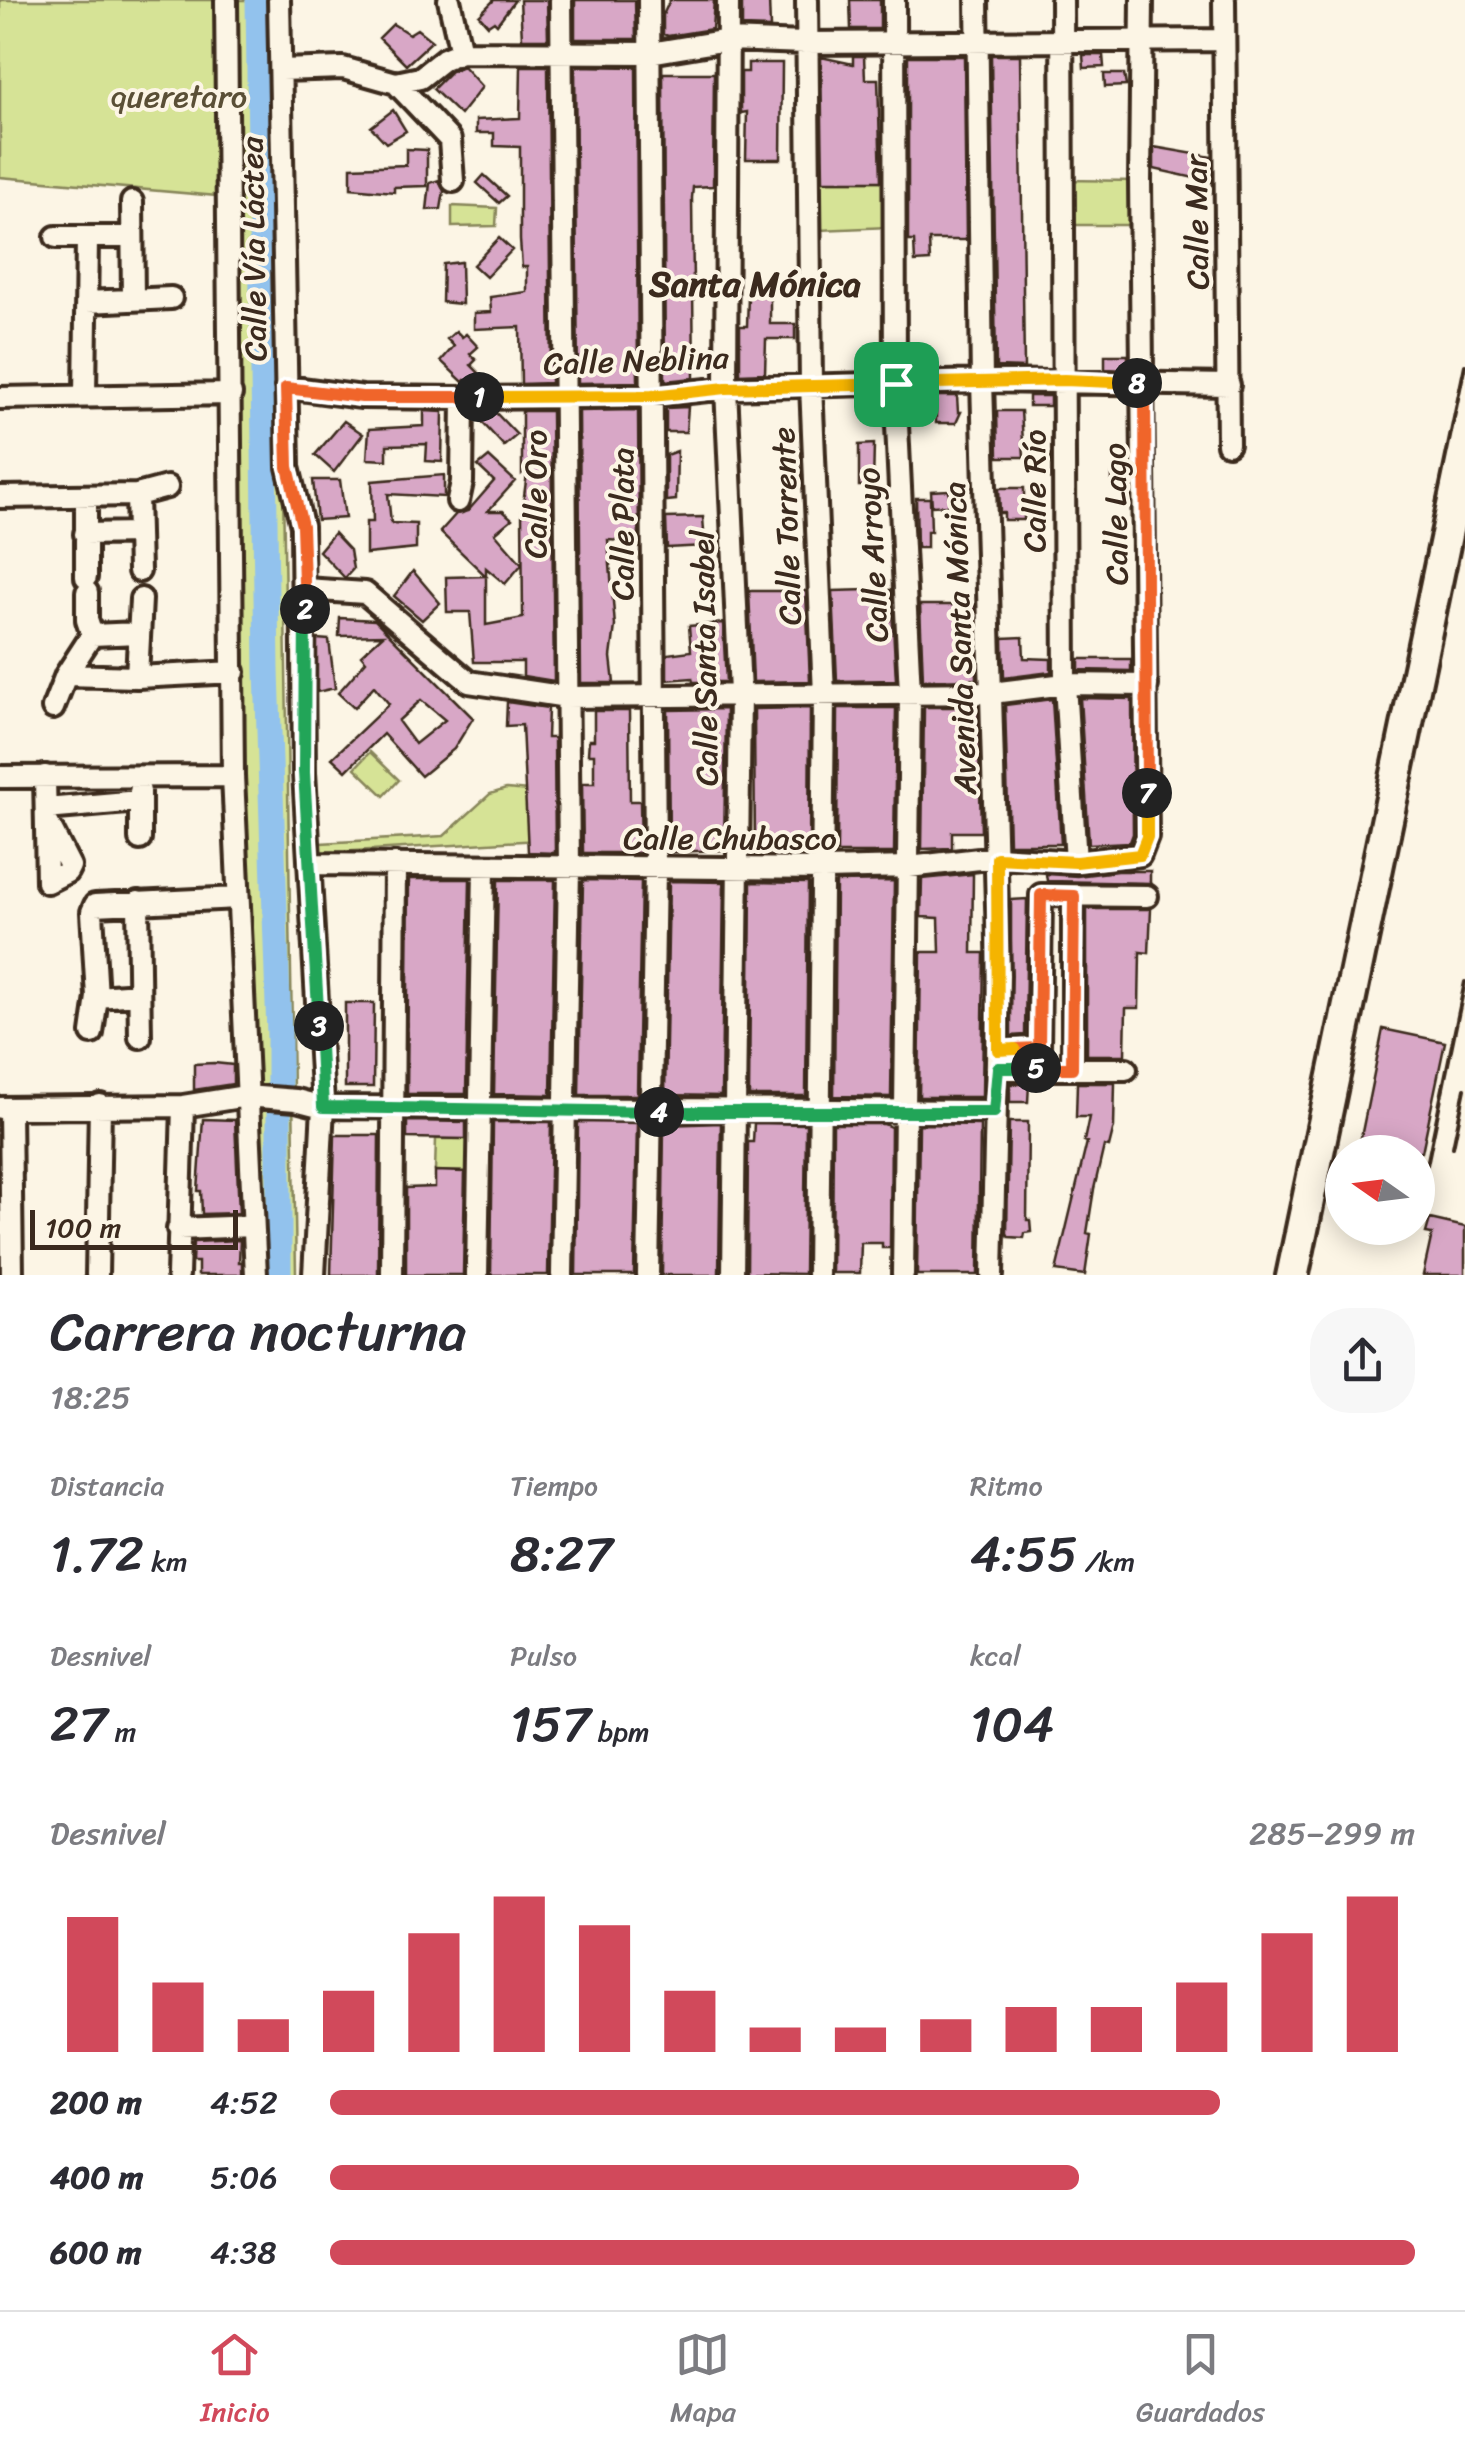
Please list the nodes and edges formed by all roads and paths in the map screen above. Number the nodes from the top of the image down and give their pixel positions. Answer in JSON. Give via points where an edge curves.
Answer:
{"nodes":[{"id":1,"x":226,"y":0,"type":"edge"},
{"id":2,"x":279,"y":0,"type":"edge"},
{"id":3,"x":448,"y":0,"type":"edge"},
{"id":4,"x":561,"y":0,"type":"edge"},
{"id":5,"x":649,"y":0,"type":"edge"},
{"id":6,"x":728,"y":0,"type":"edge"},
{"id":7,"x":806,"y":0,"type":"edge"},
{"id":8,"x":894,"y":0,"type":"edge"},
{"id":9,"x":976,"y":0,"type":"edge"},
{"id":10,"x":1062,"y":0,"type":"edge"},
{"id":11,"x":1142,"y":0,"type":"edge"},
{"id":12,"x":1224,"y":0,"type":"edge"},
{"id":13,"x":728,"y":40,"type":"junction"},
{"id":14,"x":1062,"y":40,"type":"junction"},
{"id":15,"x":1142,"y":40,"type":"junction"},
{"id":16,"x":1224,"y":40,"type":"junction"},
{"id":17,"x":894,"y":41,"type":"junction"},
{"id":18,"x":976,"y":41,"type":"junction"},
{"id":19,"x":805,"y":42,"type":"junction"},
{"id":20,"x":561,"y":52,"type":"junction"},
{"id":21,"x":650,"y":52,"type":"junction"},
{"id":22,"x":453,"y":56,"type":"junction"},
{"id":23,"x":282,"y":70,"type":"junction"},
{"id":24,"x":396,"y":83,"type":"junction"},
{"id":25,"x":452,"y":181,"type":"dead end"},
{"id":26,"x":132,"y":202,"type":"dead end"},
{"id":27,"x":56,"y":236,"type":"dead end"},
{"id":28,"x":86,"y":238,"type":"junction"},
{"id":29,"x":132,"y":238,"type":"junction"},
{"id":30,"x":170,"y":298,"type":"dead end"},
{"id":31,"x":133,"y":299,"type":"junction"},
{"id":32,"x":87,"y":302,"type":"junction"},
{"id":33,"x":982,"y":380,"type":"junction"},
{"id":34,"x":1064,"y":380,"type":"junction"},
{"id":35,"x":896,"y":384,"type":"junction"},
{"id":36,"x":1145,"y":384,"type":"junction"},
{"id":37,"x":1229,"y":384,"type":"junction"},
{"id":38,"x":811,"y":385,"type":"junction"},
{"id":39,"x":286,"y":388,"type":"junction"},
{"id":40,"x":726,"y":388,"type":"junction"},
{"id":41,"x":231,"y":394,"type":"junction"},
{"id":42,"x":565,"y":395,"type":"junction"},
{"id":43,"x":84,"y":396,"type":"junction"},
{"id":44,"x":652,"y":396,"type":"junction"},
{"id":45,"x":0,"y":398,"type":"edge"},
{"id":46,"x":463,"y":398,"type":"junction"},
{"id":47,"x":1228,"y":444,"type":"dead end"},
{"id":48,"x":166,"y":486,"type":"dead end"},
{"id":49,"x":137,"y":495,"type":"junction"},
{"id":50,"x":0,"y":496,"type":"edge"},
{"id":51,"x":86,"y":496,"type":"junction"},
{"id":52,"x":458,"y":501,"type":"dead end"},
{"id":53,"x":138,"y":533,"type":"junction"},
{"id":54,"x":85,"y":534,"type":"junction"},
{"id":55,"x":139,"y":571,"type":"dead end"},
{"id":56,"x":305,"y":589,"type":"junction"},
{"id":57,"x":140,"y":599,"type":"dead end"},
{"id":58,"x":138,"y":633,"type":"junction"},
{"id":59,"x":92,"y":635,"type":"junction"},
{"id":60,"x":234,"y":672,"type":"junction"},
{"id":61,"x":66,"y":675,"type":"junction"},
{"id":62,"x":136,"y":676,"type":"junction"},
{"id":63,"x":1065,"y":684,"type":"junction"},
{"id":64,"x":1148,"y":684,"type":"junction"},
{"id":65,"x":992,"y":692,"type":"junction"},
{"id":66,"x":740,"y":693,"type":"junction"},
{"id":67,"x":910,"y":693,"type":"junction"},
{"id":68,"x":654,"y":694,"type":"junction"},
{"id":69,"x":824,"y":695,"type":"junction"},
{"id":70,"x":567,"y":697,"type":"junction"},
{"id":71,"x":54,"y":708,"type":"dead end"},
{"id":72,"x":0,"y":776,"type":"edge"},
{"id":73,"x":45,"y":776,"type":"junction"},
{"id":74,"x":233,"y":776,"type":"junction"},
{"id":75,"x":140,"y":777,"type":"junction"},
{"id":76,"x":139,"y":801,"type":"junction"},
{"id":77,"x":140,"y":840,"type":"dead end"},
{"id":78,"x":1144,"y":847,"type":"joint"},
{"id":79,"x":997,"y":858,"type":"junction"},
{"id":80,"x":1076,"y":862,"type":"junction"},
{"id":81,"x":310,"y":864,"type":"junction"},
{"id":82,"x":395,"y":864,"type":"junction"},
{"id":83,"x":484,"y":866,"type":"junction"},
{"id":84,"x":569,"y":867,"type":"junction"},
{"id":85,"x":909,"y":867,"type":"junction"},
{"id":86,"x":655,"y":868,"type":"junction"},
{"id":87,"x":737,"y":868,"type":"junction"},
{"id":88,"x":823,"y":869,"type":"junction"},
{"id":89,"x":1074,"y":896,"type":"junction"},
{"id":90,"x":1148,"y":896,"type":"dead end"},
{"id":91,"x":238,"y":898,"type":"junction"},
{"id":92,"x":138,"y":902,"type":"junction"},
{"id":93,"x":139,"y":994,"type":"junction"},
{"id":94,"x":97,"y":997,"type":"junction"},
{"id":95,"x":92,"y":1034,"type":"dead end"},
{"id":96,"x":140,"y":1036,"type":"dead end"},
{"id":97,"x":998,"y":1059,"type":"junction"},
{"id":98,"x":1072,"y":1068,"type":"junction"},
{"id":99,"x":1126,"y":1070,"type":"dead end"},
{"id":100,"x":246,"y":1096,"type":"junction"},
{"id":101,"x":100,"y":1106,"type":"junction"},
{"id":102,"x":183,"y":1106,"type":"junction"},
{"id":103,"x":323,"y":1107,"type":"junction"},
{"id":104,"x":393,"y":1108,"type":"junction"},
{"id":105,"x":5,"y":1109,"type":"edge"},
{"id":106,"x":480,"y":1109,"type":"junction"},
{"id":107,"x":566,"y":1109,"type":"junction"},
{"id":108,"x":736,"y":1110,"type":"junction"},
{"id":109,"x":820,"y":1110,"type":"junction"},
{"id":110,"x":649,"y":1112,"type":"junction"},
{"id":111,"x":904,"y":1112,"type":"junction"},
{"id":112,"x":994,"y":1112,"type":"junction"},
{"id":113,"x":252,"y":1226,"type":"junction"},
{"id":114,"x":178,"y":1229,"type":"junction"},
{"id":115,"x":12,"y":1275,"type":"edge"},
{"id":116,"x":97,"y":1275,"type":"edge"},
{"id":117,"x":178,"y":1275,"type":"edge"},
{"id":118,"x":256,"y":1275,"type":"edge"},
{"id":119,"x":314,"y":1275,"type":"edge"},
{"id":120,"x":392,"y":1275,"type":"edge"},
{"id":121,"x":478,"y":1275,"type":"edge"},
{"id":122,"x":562,"y":1275,"type":"edge"},
{"id":123,"x":648,"y":1275,"type":"edge"},
{"id":124,"x":733,"y":1275,"type":"edge"},
{"id":125,"x":818,"y":1275,"type":"edge"},
{"id":126,"x":902,"y":1275,"type":"edge"},
{"id":127,"x":992,"y":1275,"type":"edge"}],
"edges":[{"from":1,"to":41,"type":"street","name":"Calle Vía Láctea"},
{"from":2,"to":23,"type":"street","name":"Calle Vía Láctea"},
{"from":3,"to":22,"type":"street"},
{"from":4,"to":20,"type":"street","name":"Calle Oro"},
{"from":5,"to":21,"type":"street","name":"Calle Plata"},
{"from":6,"to":13,"type":"street","name":"Calle Santa Isabel"},
{"from":7,"to":19,"type":"street","name":"Calle Torrente"},
{"from":8,"to":17,"type":"street","name":"Calle Arroyo"},
{"from":9,"to":18,"type":"street","name":"Avenida Santa Mónica"},
{"from":10,"to":14,"type":"street","name":"Calle Río"},
{"from":11,"to":15,"type":"street","name":"Calle Lago"},
{"from":12,"to":16,"type":"street","name":"Calle Mar"},
{"from":13,"to":19,"type":"street"},
{"from":13,"to":21,"type":"street"},
{"from":13,"to":40,"type":"street","name":"Calle Santa Isabel"},
{"from":14,"to":15,"type":"street"},
{"from":14,"to":18,"type":"street"},
{"from":14,"to":34,"type":"street","name":"Calle Río"},
{"from":15,"to":16,"type":"street"},
{"from":15,"to":36,"type":"street","name":"Calle Lago"},
{"from":16,"to":37,"type":"street","name":"Calle Mar"},
{"from":17,"to":18,"type":"street"},
{"from":17,"to":19,"type":"street"},
{"from":17,"to":35,"type":"street","name":"Calle Arroyo"},
{"from":18,"to":33,"type":"street","name":"Avenida Santa Mónica"},
{"from":19,"to":38,"type":"street","name":"Calle Torrente"},
{"from":20,"to":21,"type":"street"},
{"from":20,"to":22,"type":"street"},
{"from":20,"to":42,"type":"street","name":"Calle Oro"},
{"from":21,"to":44,"type":"street","name":"Calle Plata"},
{"from":22,"to":24,"type":"street","via":[[420,78]]},
{"from":23,"to":24,"type":"street","via":[[342,68]]},
{"from":23,"to":39,"type":"street","name":"Calle Vía Láctea"},
{"from":24,"to":25,"type":"street","via":[[450,140]]},
{"from":26,"to":29,"type":"street"},
{"from":27,"to":28,"type":"street"},
{"from":28,"to":29,"type":"street"},
{"from":28,"to":32,"type":"street"},
{"from":29,"to":31,"type":"street"},
{"from":30,"to":31,"type":"street"},
{"from":31,"to":32,"type":"street"},
{"from":32,"to":43,"type":"street"},
{"from":33,"to":34,"type":"street","name":"Calle Neblina"},
{"from":33,"to":35,"type":"street","name":"Calle Neblina"},
{"from":33,"to":65,"type":"street","name":"Avenida Santa Mónica"},
{"from":34,"to":36,"type":"street","name":"Calle Neblina"},
{"from":34,"to":63,"type":"street","name":"Calle Río"},
{"from":35,"to":38,"type":"street","name":"Calle Neblina"},
{"from":35,"to":67,"type":"street","name":"Calle Arroyo"},
{"from":36,"to":37,"type":"street","name":"Calle Neblina"},
{"from":36,"to":64,"type":"street","name":"Calle Lago"},
{"from":37,"to":47,"type":"street","name":"Calle Mar"},
{"from":38,"to":40,"type":"street","name":"Calle Neblina"},
{"from":38,"to":69,"type":"street","name":"Calle Torrente"},
{"from":39,"to":46,"type":"street","name":"Calle Neblina"},
{"from":39,"to":56,"type":"street","name":"Calle Vía Láctea","via":[[288,467],[302,526]]},
{"from":40,"to":44,"type":"street","name":"Calle Neblina"},
{"from":40,"to":66,"type":"street","name":"Calle Santa Isabel"},
{"from":41,"to":43,"type":"street"},
{"from":41,"to":60,"type":"street","name":"Calle Vía Láctea"},
{"from":42,"to":44,"type":"street","name":"Calle Neblina"},
{"from":42,"to":46,"type":"street","name":"Calle Neblina"},
{"from":42,"to":70,"type":"street","name":"Calle Oro"},
{"from":43,"to":45,"type":"street"},
{"from":44,"to":68,"type":"street","name":"Calle Plata"},
{"from":46,"to":52,"type":"street"},
{"from":48,"to":49,"type":"street"},
{"from":49,"to":51,"type":"street"},
{"from":49,"to":53,"type":"street"},
{"from":50,"to":51,"type":"street"},
{"from":51,"to":54,"type":"street"},
{"from":53,"to":54,"type":"street"},
{"from":53,"to":55,"type":"street"},
{"from":54,"to":59,"type":"street"},
{"from":56,"to":70,"type":"street","via":[[365,594],[469,682]]},
{"from":56,"to":81,"type":"street","name":"Calle Vía Láctea"},
{"from":57,"to":58,"type":"street"},
{"from":58,"to":59,"type":"street"},
{"from":58,"to":62,"type":"street"},
{"from":59,"to":61,"type":"street"},
{"from":60,"to":62,"type":"street"},
{"from":60,"to":74,"type":"street","name":"Calle Vía Láctea"},
{"from":61,"to":62,"type":"street"},
{"from":61,"to":71,"type":"street"},
{"from":63,"to":64,"type":"street"},
{"from":63,"to":65,"type":"street"},
{"from":63,"to":80,"type":"street","name":"Calle Río"},
{"from":64,"to":78,"type":"street","name":"Calle Lago"},
{"from":65,"to":67,"type":"street"},
{"from":65,"to":79,"type":"street","name":"Avenida Santa Mónica"},
{"from":66,"to":68,"type":"street"},
{"from":66,"to":69,"type":"street"},
{"from":66,"to":87,"type":"street","name":"Calle Santa Isabel"},
{"from":67,"to":69,"type":"street"},
{"from":67,"to":85,"type":"street","name":"Calle Arroyo"},
{"from":68,"to":70,"type":"street"},
{"from":68,"to":86,"type":"street","name":"Calle Plata"},
{"from":69,"to":88,"type":"street","name":"Calle Torrente"},
{"from":70,"to":84,"type":"street","name":"Calle Oro"},
{"from":72,"to":73,"type":"street"},
{"from":73,"to":75,"type":"street"},
{"from":73,"to":76,"type":"street","via":[[46,815]]},
{"from":74,"to":75,"type":"street"},
{"from":74,"to":91,"type":"street","name":"Calle Vía Láctea"},
{"from":75,"to":76,"type":"street"},
{"from":76,"to":77,"type":"street"},
{"from":78,"to":80,"type":"street","name":"Calle Chubasco","via":[[1140,855]]},
{"from":79,"to":80,"type":"street","name":"Calle Chubasco"},
{"from":79,"to":85,"type":"street","name":"Calle Chubasco"},
{"from":79,"to":97,"type":"street","name":"Avenida Santa Mónica"},
{"from":81,"to":82,"type":"street","name":"Calle Chubasco"},
{"from":81,"to":103,"type":"street","name":"Calle Vía Láctea"},
{"from":82,"to":83,"type":"street","name":"Calle Chubasco"},
{"from":82,"to":104,"type":"street"},
{"from":83,"to":84,"type":"street","name":"Calle Chubasco"},
{"from":83,"to":106,"type":"street"},
{"from":84,"to":86,"type":"street","name":"Calle Chubasco"},
{"from":84,"to":107,"type":"street","name":"Calle Oro"},
{"from":85,"to":88,"type":"street","name":"Calle Chubasco"},
{"from":85,"to":111,"type":"street","name":"Calle Arroyo"},
{"from":86,"to":87,"type":"street","name":"Calle Chubasco"},
{"from":86,"to":110,"type":"street","name":"Calle Plata"},
{"from":87,"to":88,"type":"street","name":"Calle Chubasco"},
{"from":87,"to":108,"type":"street","name":"Calle Santa Isabel"},
{"from":88,"to":109,"type":"street","name":"Calle Torrente"},
{"from":89,"to":90,"type":"street"},
{"from":89,"to":97,"type":"street","via":[[1041,895],[1039,1048]]},
{"from":89,"to":98,"type":"street"},
{"from":91,"to":92,"type":"street"},
{"from":91,"to":100,"type":"street","name":"Calle Vía Láctea"},
{"from":92,"to":93,"type":"street"},
{"from":92,"to":94,"type":"street","via":[[93,908]]},
{"from":93,"to":94,"type":"street"},
{"from":93,"to":96,"type":"street"},
{"from":94,"to":95,"type":"street"},
{"from":97,"to":98,"type":"street"},
{"from":97,"to":112,"type":"street","name":"Avenida Santa Mónica"},
{"from":98,"to":99,"type":"street"},
{"from":100,"to":102,"type":"street"},
{"from":100,"to":103,"type":"street"},
{"from":100,"to":113,"type":"street","name":"Calle Vía Láctea"},
{"from":101,"to":102,"type":"street"},
{"from":101,"to":105,"type":"street"},
{"from":101,"to":116,"type":"street"},
{"from":102,"to":114,"type":"street"},
{"from":103,"to":104,"type":"street"},
{"from":103,"to":119,"type":"street","name":"Calle Vía Láctea"},
{"from":104,"to":106,"type":"street"},
{"from":104,"to":120,"type":"street"},
{"from":105,"to":115,"type":"street"},
{"from":106,"to":107,"type":"street"},
{"from":106,"to":121,"type":"street"},
{"from":107,"to":110,"type":"street"},
{"from":107,"to":122,"type":"street","name":"Calle Oro"},
{"from":108,"to":109,"type":"street"},
{"from":108,"to":110,"type":"street"},
{"from":108,"to":124,"type":"street","name":"Calle Santa Isabel"},
{"from":109,"to":111,"type":"street"},
{"from":109,"to":125,"type":"street","name":"Calle Torrente"},
{"from":110,"to":123,"type":"street","name":"Calle Plata"},
{"from":111,"to":112,"type":"street"},
{"from":111,"to":126,"type":"street","name":"Calle Arroyo"},
{"from":112,"to":127,"type":"street","name":"Avenida Santa Mónica"},
{"from":113,"to":114,"type":"street"},
{"from":113,"to":118,"type":"street","name":"Calle Vía Láctea"},
{"from":114,"to":117,"type":"street"}]}
